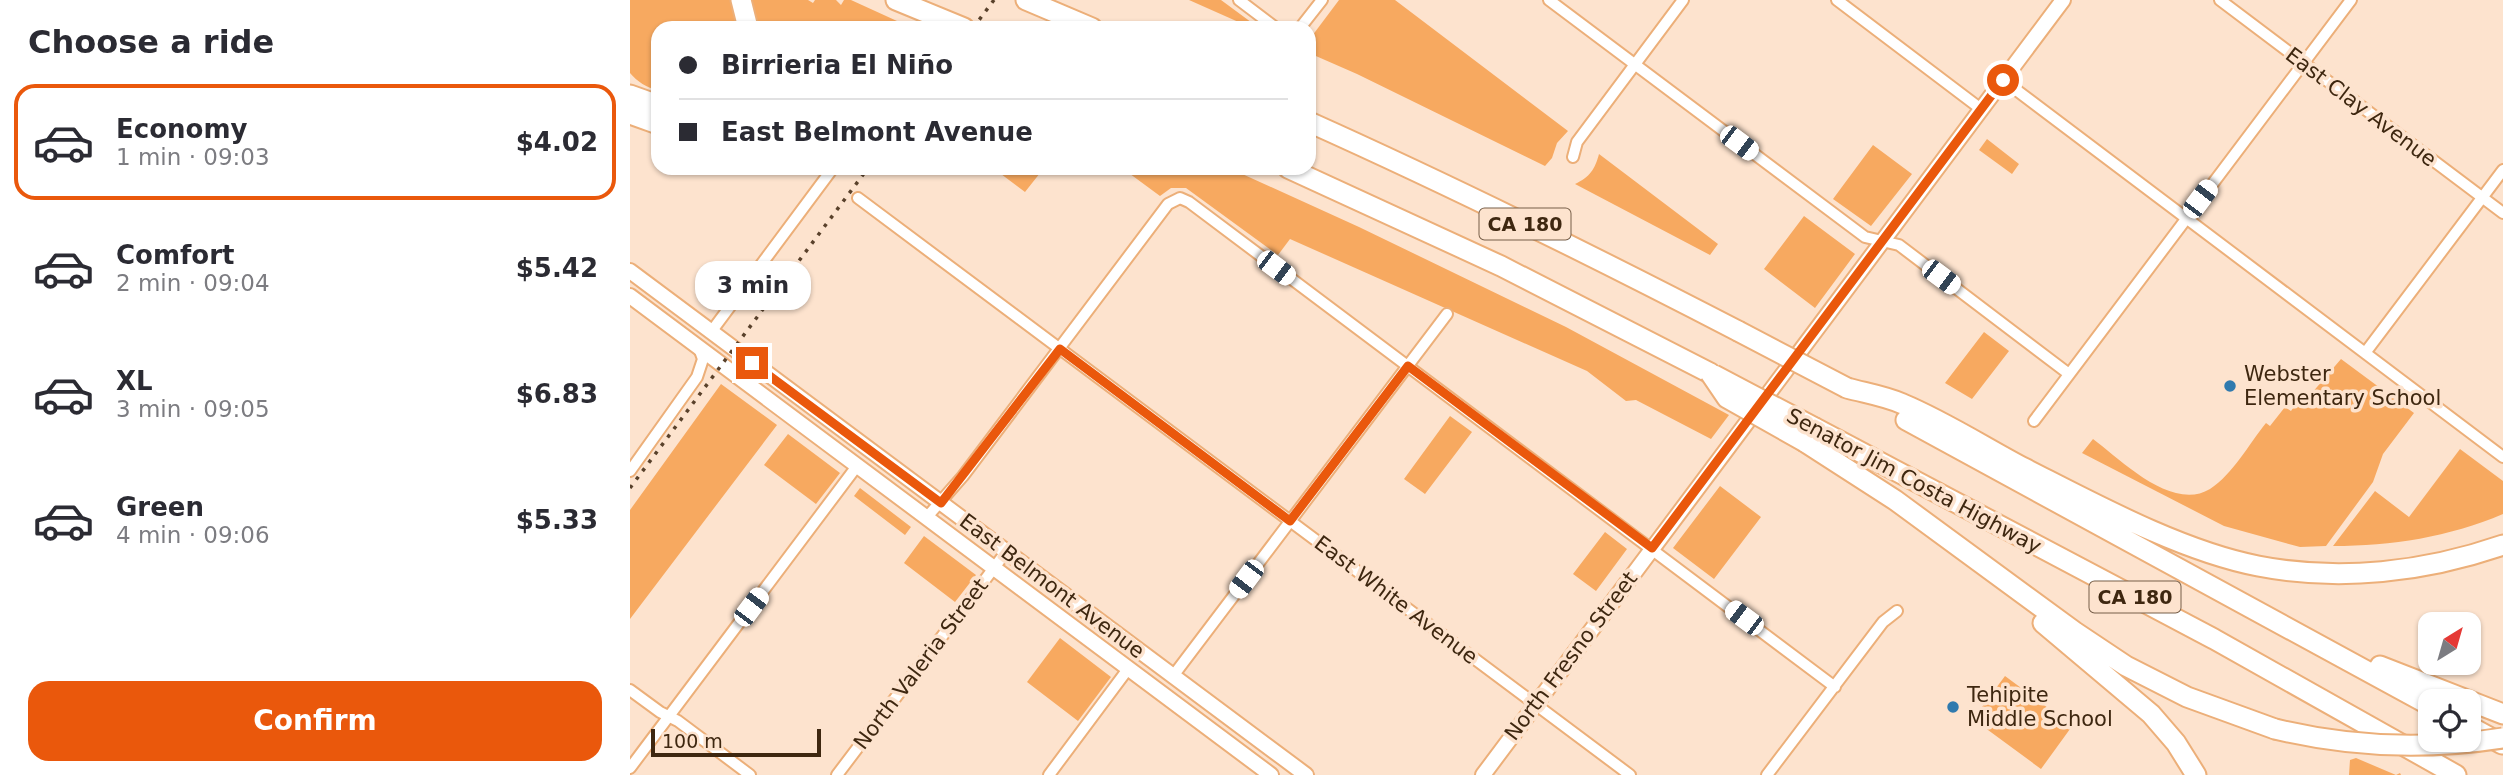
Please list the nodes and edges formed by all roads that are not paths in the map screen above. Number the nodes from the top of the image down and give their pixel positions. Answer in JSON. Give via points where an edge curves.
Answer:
{"nodes":[{"id":1,"x":741,"y":0,"type":"edge"},
{"id":2,"x":896,"y":0,"type":"edge"},
{"id":3,"x":1026,"y":0,"type":"edge"},
{"id":4,"x":1239,"y":0,"type":"edge"},
{"id":5,"x":1322,"y":0,"type":"edge"},
{"id":6,"x":1549,"y":0,"type":"edge"},
{"id":7,"x":1683,"y":0,"type":"edge"},
{"id":8,"x":1837,"y":0,"type":"edge"},
{"id":9,"x":2063,"y":0,"type":"edge"},
{"id":10,"x":2220,"y":0,"type":"edge"},
{"id":11,"x":2351,"y":0,"type":"edge"},
{"id":12,"x":746,"y":21,"type":"edge"},
{"id":13,"x":948,"y":21,"type":"edge"},
{"id":14,"x":1076,"y":21,"type":"edge"},
{"id":15,"x":1267,"y":21,"type":"edge"},
{"id":16,"x":1306,"y":21,"type":"edge"},
{"id":17,"x":2304,"y":63,"type":"junction"},
{"id":18,"x":1634,"y":64,"type":"junction"},
{"id":19,"x":2003,"y":80,"type":"junction"},
{"id":20,"x":630,"y":90,"type":"edge"},
{"id":21,"x":630,"y":95,"type":"edge"},
{"id":22,"x":651,"y":102,"type":"edge"},
{"id":23,"x":651,"y":103,"type":"edge"},
{"id":24,"x":1981,"y":109,"type":"junction"},
{"id":25,"x":630,"y":114,"type":"edge"},
{"id":26,"x":651,"y":122,"type":"edge"},
{"id":27,"x":1316,"y":125,"type":"edge"},
{"id":28,"x":1573,"y":157,"type":"dead end"},
{"id":29,"x":2503,"y":170,"type":"edge"},
{"id":30,"x":822,"y":175,"type":"edge"},
{"id":31,"x":1303,"y":175,"type":"edge"},
{"id":32,"x":859,"y":198,"type":"dead end"},
{"id":33,"x":2482,"y":198,"type":"junction"},
{"id":34,"x":2503,"y":213,"type":"edge"},
{"id":35,"x":2186,"y":218,"type":"junction"},
{"id":36,"x":1882,"y":242,"type":"junction"},
{"id":37,"x":630,"y":271,"type":"edge"},
{"id":38,"x":630,"y":296,"type":"edge"},
{"id":39,"x":1447,"y":314,"type":"dead end"},
{"id":40,"x":654,"y":315,"type":"junction"},
{"id":41,"x":711,"y":332,"type":"junction"},
{"id":42,"x":699,"y":348,"type":"junction"},
{"id":43,"x":1060,"y":349,"type":"junction"},
{"id":44,"x":2365,"y":353,"type":"junction"},
{"id":45,"x":1408,"y":366,"type":"junction"},
{"id":46,"x":2069,"y":374,"type":"junction"},
{"id":47,"x":1847,"y":388,"type":"junction"},
{"id":48,"x":2034,"y":421,"type":"dead end"},
{"id":49,"x":1810,"y":435,"type":"junction"},
{"id":50,"x":2503,"y":457,"type":"edge"},
{"id":51,"x":857,"y":466,"type":"junction"},
{"id":52,"x":630,"y":471,"type":"edge"},
{"id":53,"x":941,"y":503,"type":"junction"},
{"id":54,"x":927,"y":517,"type":"junction"},
{"id":55,"x":1290,"y":521,"type":"junction"},
{"id":56,"x":1940,"y":532,"type":"junction"},
{"id":57,"x":2503,"y":545,"type":"edge"},
{"id":58,"x":1652,"y":548,"type":"junction"},
{"id":59,"x":1006,"y":552,"type":"junction"},
{"id":60,"x":993,"y":568,"type":"junction"},
{"id":61,"x":1897,"y":611,"type":"dead end"},
{"id":62,"x":2303,"y":636,"type":"junction"},
{"id":63,"x":1128,"y":669,"type":"junction"},
{"id":64,"x":1173,"y":676,"type":"junction"},
{"id":65,"x":1835,"y":687,"type":"junction"},
{"id":66,"x":630,"y":690,"type":"edge"},
{"id":67,"x":2418,"y":699,"type":"edge"},
{"id":68,"x":1536,"y":704,"type":"junction"},
{"id":69,"x":2503,"y":714,"type":"edge"},
{"id":70,"x":669,"y":716,"type":"junction"},
{"id":71,"x":2485,"y":733,"type":"edge"},
{"id":72,"x":2503,"y":745,"type":"edge"},
{"id":73,"x":630,"y":768,"type":"edge"},
{"id":74,"x":1267,"y":774,"type":"edge"},
{"id":75,"x":2453,"y":774,"type":"edge"},
{"id":76,"x":750,"y":775,"type":"edge"},
{"id":77,"x":837,"y":775,"type":"edge"},
{"id":78,"x":1049,"y":775,"type":"edge"},
{"id":79,"x":1306,"y":775,"type":"edge"},
{"id":80,"x":1483,"y":775,"type":"edge"},
{"id":81,"x":1630,"y":775,"type":"edge"},
{"id":82,"x":1767,"y":775,"type":"edge"},
{"id":83,"x":2196,"y":775,"type":"edge"}],
"edges":[{"from":1,"to":12,"type":"highway"},
{"from":2,"to":13,"type":"highway"},
{"from":3,"to":14,"type":"highway"},
{"from":4,"to":15,"type":"street"},
{"from":5,"to":16,"type":"street"},
{"from":6,"to":18,"type":"street"},
{"from":7,"to":18,"type":"street"},
{"from":8,"to":24,"type":"street"},
{"from":9,"to":19,"type":"main road","name":"North Fresno Street"},
{"from":10,"to":17,"type":"street","name":"East Clay Avenue"},
{"from":11,"to":17,"type":"street"},
{"from":17,"to":33,"type":"street","name":"East Clay Avenue"},
{"from":17,"to":35,"type":"street"},
{"from":18,"to":28,"type":"street","via":[[1577,142]]},
{"from":18,"to":36,"type":"street","via":[[1865,237]]},
{"from":19,"to":24,"type":"main road","name":"North Fresno Street"},
{"from":19,"to":35,"type":"street"},
{"from":20,"to":22,"type":"highway"},
{"from":21,"to":23,"type":"highway"},
{"from":24,"to":36,"type":"main road","name":"North Fresno Street"},
{"from":25,"to":26,"type":"highway"},
{"from":27,"to":47,"type":"highway","number":"CA 180","bridge":true,"via":[[1649,285]]},
{"from":29,"to":33,"type":"street"},
{"from":30,"to":41,"type":"street"},
{"from":31,"to":49,"type":"highway","number":"CA 180","bridge":true,"via":[[1501,266],[1710,373],[1727,398]]},
{"from":32,"to":43,"type":"street","name":"East White Avenue"},
{"from":33,"to":34,"type":"street","name":"East Clay Avenue"},
{"from":33,"to":44,"type":"street"},
{"from":35,"to":44,"type":"street"},
{"from":35,"to":46,"type":"street"},
{"from":36,"to":46,"type":"street","via":[[1899,245]]},
{"from":36,"to":58,"type":"main road","name":"North Fresno Street"},
{"from":37,"to":41,"type":"main road","name":"East Belmont Avenue"},
{"from":38,"to":40,"type":"main road","name":"East Belmont Avenue"},
{"from":39,"to":45,"type":"street"},
{"from":40,"to":41,"type":"main road","via":[[670,314],[704,337]]},
{"from":40,"to":42,"type":"main road","name":"East Belmont Avenue"},
{"from":41,"to":53,"type":"main road","name":"East Belmont Avenue"},
{"from":42,"to":51,"type":"main road","name":"East Belmont Avenue"},
{"from":42,"to":52,"type":"street","via":[[703,359],[697,377]]},
{"from":43,"to":45,"type":"street","via":[[1177,198],[1189,202]]},
{"from":43,"to":53,"type":"street"},
{"from":43,"to":55,"type":"street","name":"East White Avenue"},
{"from":44,"to":50,"type":"street"},
{"from":45,"to":55,"type":"street"},
{"from":45,"to":58,"type":"street"},
{"from":46,"to":48,"type":"street"},
{"from":47,"to":57,"type":"highway","via":[[1902,403],[2150,528],[2256,565],[2314,572],[2403,570]]},
{"from":47,"to":62,"type":"highway","number":"CA 180"},
{"from":49,"to":56,"type":"highway"},
{"from":49,"to":75,"type":"highway","name":"Senator Jim Costa Highway","number":"CA 180","via":[[2214,639]]},
{"from":51,"to":54,"type":"main road","name":"East Belmont Avenue"},
{"from":51,"to":70,"type":"street"},
{"from":53,"to":54,"type":"street"},
{"from":53,"to":59,"type":"main road","name":"East Belmont Avenue"},
{"from":54,"to":60,"type":"main road","name":"East Belmont Avenue"},
{"from":55,"to":64,"type":"street"},
{"from":55,"to":68,"type":"street","name":"East White Avenue"},
{"from":56,"to":71,"type":"highway","bridge":true,"via":[[2075,632],[2126,666],[2187,697],[2275,729],[2329,740],[2433,745]]},
{"from":56,"to":83,"type":"highway","via":[[2151,714]]},
{"from":58,"to":65,"type":"street"},
{"from":58,"to":68,"type":"main road","name":"North Fresno Street"},
{"from":59,"to":60,"type":"street","name":"North Valeria Street"},
{"from":59,"to":64,"type":"main road","name":"East Belmont Avenue"},
{"from":60,"to":63,"type":"main road","name":"East Belmont Avenue"},
{"from":60,"to":77,"type":"street","name":"North Valeria Street"},
{"from":61,"to":65,"type":"street","via":[[1883,622]]},
{"from":62,"to":67,"type":"highway","number":"CA 180"},
{"from":62,"to":69,"type":"highway"},
{"from":63,"to":74,"type":"main road","name":"East Belmont Avenue"},
{"from":63,"to":78,"type":"street"},
{"from":64,"to":79,"type":"main road","name":"East Belmont Avenue"},
{"from":65,"to":82,"type":"street"},
{"from":66,"to":70,"type":"street"},
{"from":68,"to":80,"type":"main road","name":"North Fresno Street"},
{"from":68,"to":81,"type":"street","name":"East White Avenue"},
{"from":70,"to":73,"type":"street"},
{"from":70,"to":76,"type":"street"},
{"from":71,"to":72,"type":"highway","bridge":true}]}
